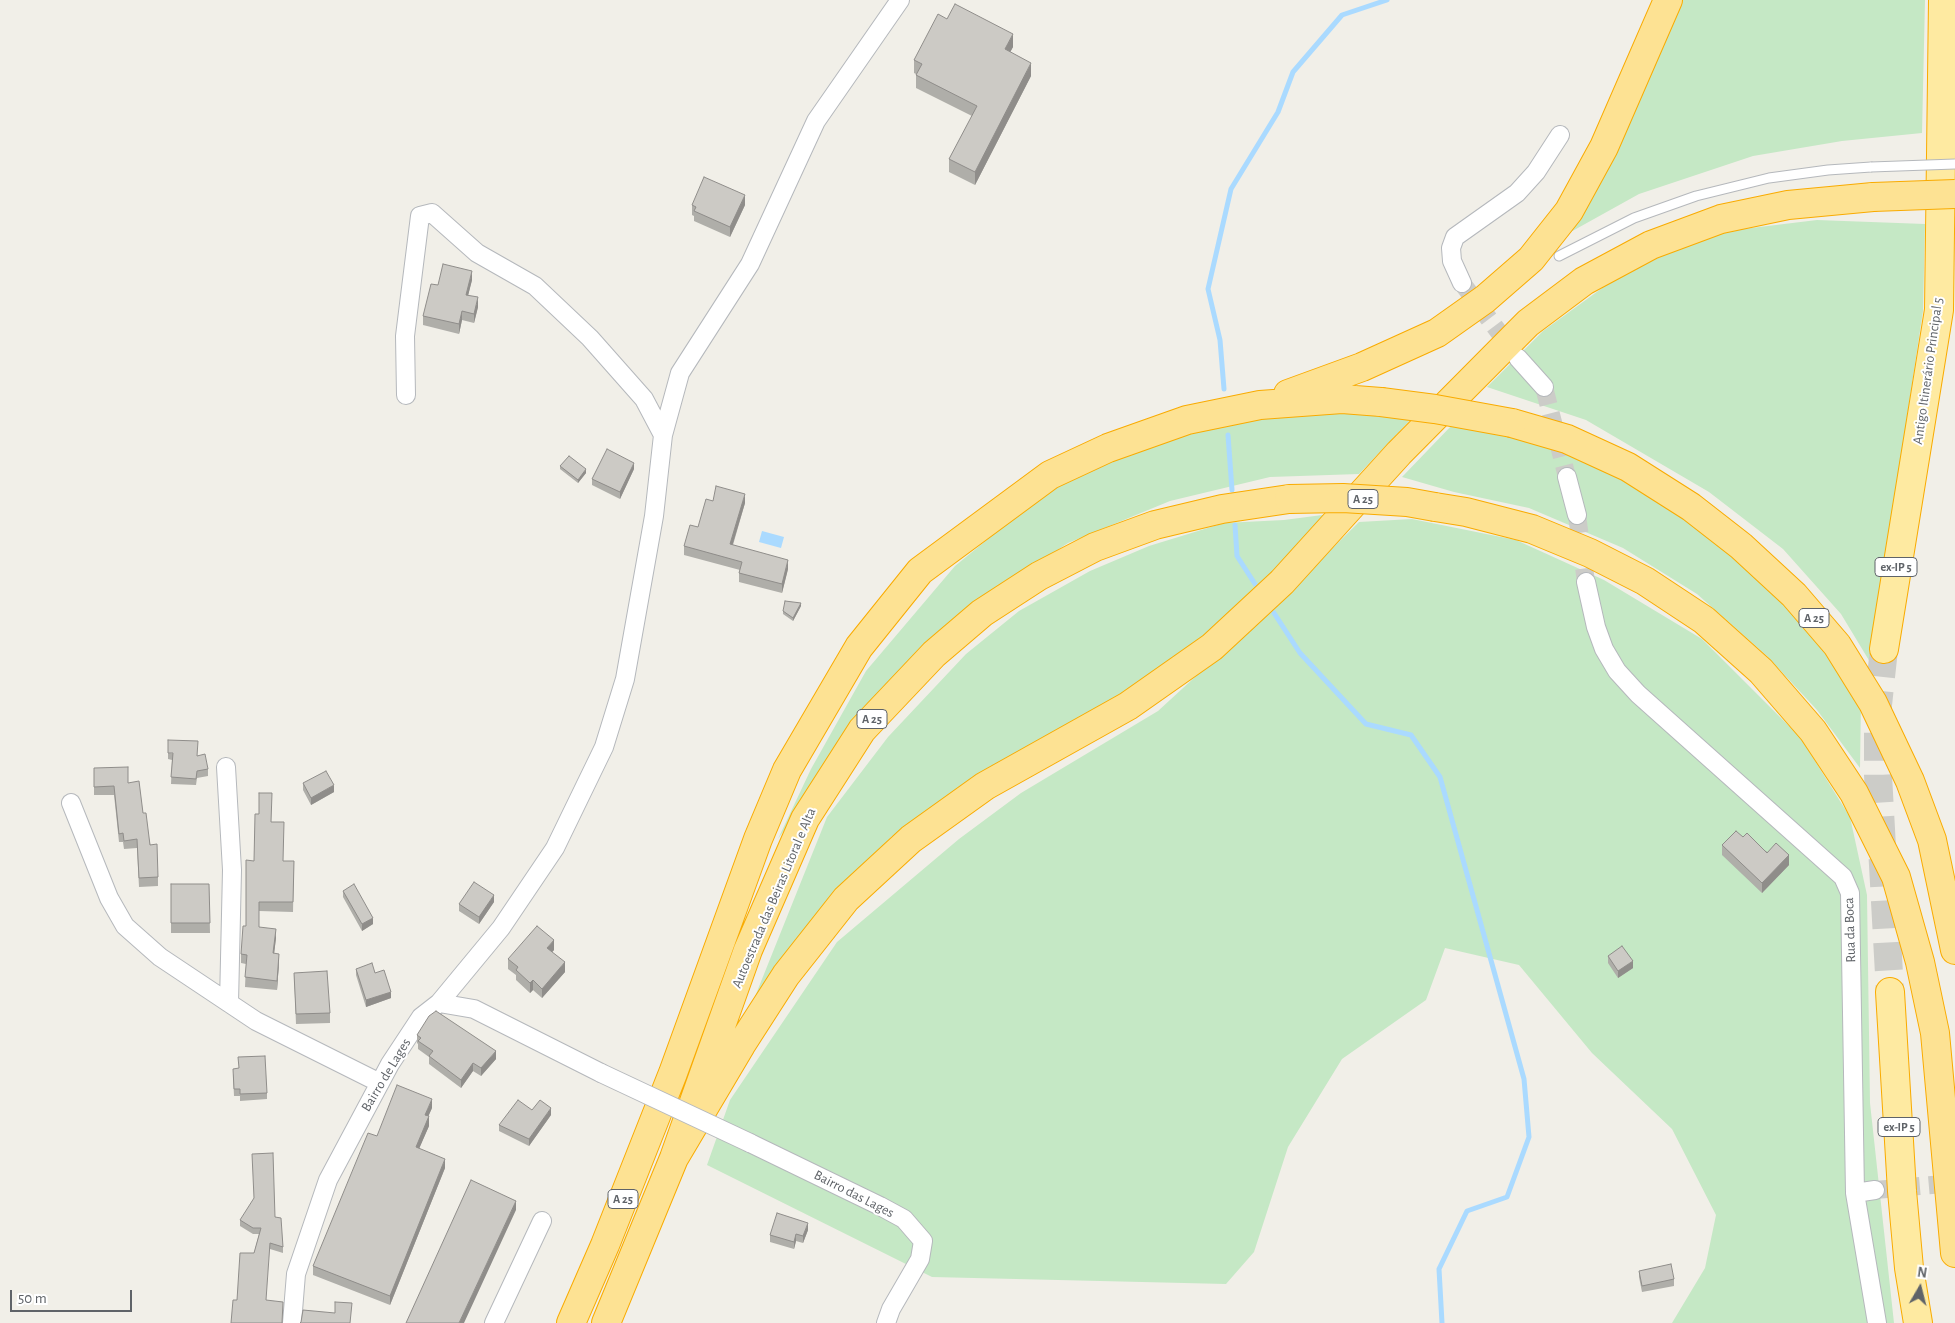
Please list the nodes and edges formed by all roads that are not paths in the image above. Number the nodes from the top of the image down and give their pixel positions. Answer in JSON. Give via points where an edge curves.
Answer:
{"nodes":[{"id":1,"x":900,"y":0,"type":"edge"},
{"id":2,"x":1668,"y":0,"type":"edge"},
{"id":3,"x":1943,"y":0,"type":"edge"},
{"id":4,"x":1560,"y":135,"type":"dead end"},
{"id":5,"x":1955,"y":164,"type":"edge"},
{"id":6,"x":1955,"y":194,"type":"edge"},
{"id":7,"x":1559,"y":256,"type":"dead end"},
{"id":8,"x":1462,"y":283,"type":"tunnel mouth"},
{"id":9,"x":1518,"y":358,"type":"tunnel mouth"},
{"id":10,"x":1544,"y":387,"type":"tunnel mouth"},
{"id":11,"x":406,"y":395,"type":"dead end"},
{"id":12,"x":1260,"y":405,"type":"junction"},
{"id":13,"x":663,"y":435,"type":"junction"},
{"id":14,"x":1567,"y":477,"type":"tunnel mouth"},
{"id":15,"x":1576,"y":515,"type":"tunnel mouth"},
{"id":16,"x":1586,"y":582,"type":"tunnel mouth"},
{"id":17,"x":1884,"y":649,"type":"tunnel mouth"},
{"id":18,"x":226,"y":767,"type":"dead end"},
{"id":19,"x":71,"y":803,"type":"dead end"},
{"id":20,"x":1955,"y":950,"type":"edge"},
{"id":21,"x":1890,"y":992,"type":"tunnel mouth"},
{"id":22,"x":229,"y":1002,"type":"junction"},
{"id":23,"x":439,"y":1003,"type":"junction"},
{"id":24,"x":380,"y":1083,"type":"junction"},
{"id":25,"x":674,"y":1158,"type":"junction"},
{"id":26,"x":1875,"y":1190,"type":"tunnel mouth"},
{"id":27,"x":1855,"y":1192,"type":"junction"},
{"id":28,"x":542,"y":1221,"type":"dead end"},
{"id":29,"x":1955,"y":1253,"type":"edge"},
{"id":30,"x":292,"y":1323,"type":"edge"},
{"id":31,"x":494,"y":1323,"type":"edge"},
{"id":32,"x":571,"y":1323,"type":"edge"},
{"id":33,"x":606,"y":1323,"type":"edge"},
{"id":34,"x":886,"y":1323,"type":"edge"},
{"id":35,"x":1877,"y":1323,"type":"edge"},
{"id":36,"x":1918,"y":1323,"type":"edge"}],
"edges":[{"from":1,"to":13,"type":"street","name":"Bairro de Lages","via":[[816,121],[750,264],[680,373]]},
{"from":2,"to":12,"type":"highway","via":[[1604,147],[1569,211],[1531,260],[1485,300],[1437,333],[1362,367]]},
{"from":3,"to":17,"type":"highway","name":"Antigo Itinerário Principal 5","number":"ex-IP 5","via":[[1939,310]]},
{"from":4,"to":8,"type":"street","via":[[1536,172],[1517,193],[1455,237],[1450,248]]},
{"from":5,"to":7,"type":"lane","bridge":true,"via":[[1828,170],[1770,178],[1696,196],[1634,218]]},
{"from":6,"to":25,"type":"highway","bridge":true,"via":[[1788,205],[1721,218],[1651,245],[1584,282],[1528,323],[1399,453],[1282,582],[1212,647],[1128,706],[985,786],[911,839],[846,899],[786,975]]},
{"from":9,"to":10,"type":"street"},
{"from":11,"to":13,"type":"street","via":[[405,336],[420,216],[432,213],[477,252],[535,286],[590,338],[644,399]]},
{"from":12,"to":20,"type":"highway","number":"A 25","bridge":true,"via":[[1342,399],[1381,402],[1435,408],[1512,423],[1567,439],[1628,467],[1691,507],[1741,546],[1794,595],[1831,638],[1873,703],[1910,781],[1932,840]]},
{"from":12,"to":32,"type":"highway","number":"A 25","via":[[1187,420],[1108,448],[1050,475],[920,571],[858,648],[787,770],[758,839],[673,1073]]},
{"from":13,"to":23,"type":"street","name":"Bairro de Lages","via":[[654,516],[625,679],[604,747],[555,848],[501,928]]},
{"from":14,"to":15,"type":"street"},
{"from":16,"to":27,"type":"street","name":"Rua da Boca","via":[[1596,626],[1617,671],[1638,694],[1842,877],[1850,893]]},
{"from":18,"to":22,"type":"street","via":[[232,870]]},
{"from":19,"to":22,"type":"street","via":[[108,898],[126,926],[160,957]]},
{"from":21,"to":36,"type":"highway","number":"ex-IP 5","via":[[1903,1200]]},
{"from":22,"to":24,"type":"street","via":[[256,1021]]},
{"from":23,"to":24,"type":"street","name":"Bairro de Lages","via":[[421,1017]]},
{"from":23,"to":34,"type":"street","name":"Bairro das Lages","bridge":true,"via":[[474,1009],[904,1220],[922,1241],[920,1259]]},
{"from":24,"to":30,"type":"street","name":"Bairro de Lages","via":[[328,1180],[296,1274]]},
{"from":25,"to":29,"type":"highway","name":"Autoestrada das Beiras Litoral e Alta","number":"A 25","bridge":true,"via":[[748,950],[805,818],[862,730],[934,654],[982,613],[1038,576],[1095,547],[1155,525],[1222,509],[1289,499],[1407,502],[1466,512],[1532,529],[1590,552],[1645,582],[1704,620],[1762,671],[1813,731],[1854,793],[1896,877],[1920,962],[1935,1034]]},
{"from":25,"to":33,"type":"highway","name":"Autoestrada das Beiras Litoral e Alta","number":"A 25"},
{"from":26,"to":27,"type":"street"},
{"from":27,"to":35,"type":"street","name":"Rua da Boca"},
{"from":28,"to":31,"type":"street"}]}
